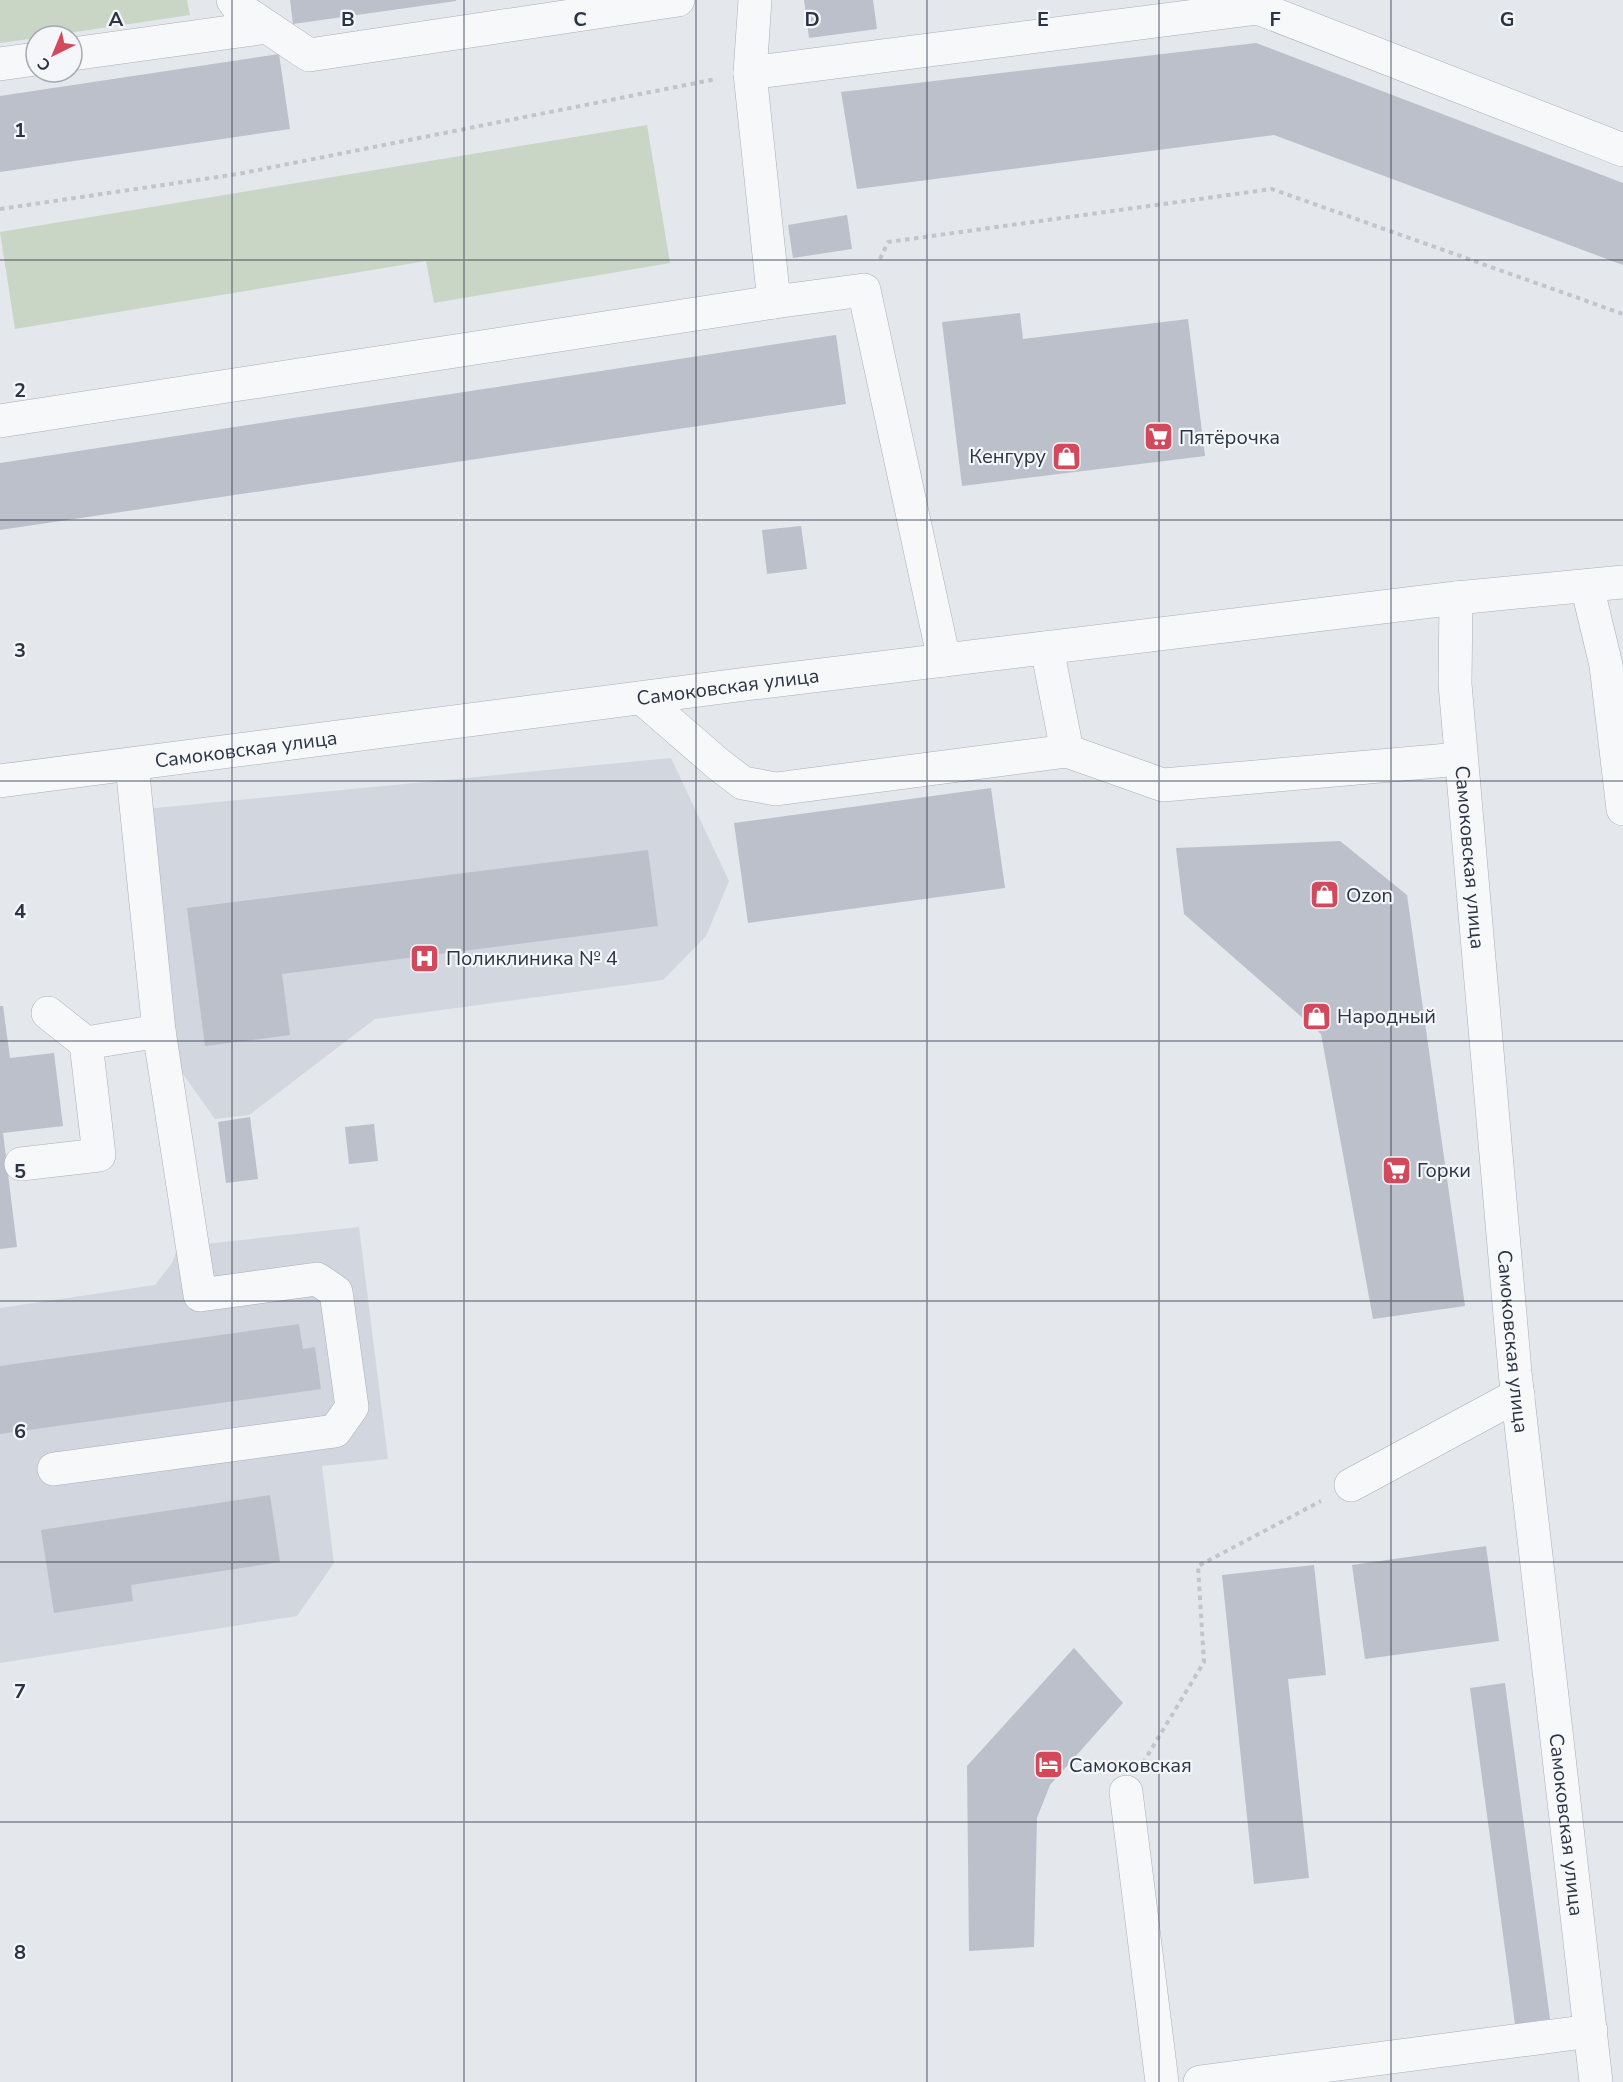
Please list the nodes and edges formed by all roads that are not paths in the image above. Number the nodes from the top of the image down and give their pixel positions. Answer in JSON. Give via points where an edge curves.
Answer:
{"nodes":[{"id":1,"x":233,"y":0,"type":"edge"},
{"id":2,"x":678,"y":0,"type":"edge"},
{"id":3,"x":755,"y":0,"type":"edge"},
{"id":4,"x":267,"y":27,"type":"junction"},
{"id":5,"x":84,"y":52,"type":"edge"},
{"id":6,"x":24,"y":61,"type":"edge"},
{"id":7,"x":0,"y":64,"type":"edge"},
{"id":8,"x":750,"y":73,"type":"junction"},
{"id":9,"x":1623,"y":150,"type":"edge"},
{"id":10,"x":774,"y":302,"type":"junction"},
{"id":11,"x":0,"y":421,"type":"edge"},
{"id":12,"x":1623,"y":582,"type":"edge"},
{"id":13,"x":1587,"y":586,"type":"junction"},
{"id":14,"x":1456,"y":598,"type":"junction"},
{"id":15,"x":1047,"y":648,"type":"junction"},
{"id":16,"x":944,"y":660,"type":"junction"},
{"id":17,"x":642,"y":698,"type":"junction"},
{"id":18,"x":1067,"y":751,"type":"junction"},
{"id":19,"x":1460,"y":759,"type":"junction"},
{"id":20,"x":132,"y":765,"type":"junction"},
{"id":21,"x":0,"y":781,"type":"edge"},
{"id":22,"x":1623,"y":809,"type":"edge"},
{"id":23,"x":48,"y":1013,"type":"dead end"},
{"id":24,"x":159,"y":1031,"type":"junction"},
{"id":25,"x":86,"y":1043,"type":"junction"},
{"id":26,"x":21,"y":1164,"type":"dead end"},
{"id":27,"x":1518,"y":1395,"type":"junction"},
{"id":28,"x":54,"y":1469,"type":"dead end"},
{"id":29,"x":1351,"y":1485,"type":"road end"},
{"id":30,"x":1126,"y":1792,"type":"road end"},
{"id":31,"x":1591,"y":2031,"type":"junction"},
{"id":32,"x":1162,"y":2082,"type":"edge"},
{"id":33,"x":1200,"y":2082,"type":"edge"},
{"id":34,"x":1596,"y":2082,"type":"edge"}],
"edges":[{"from":1,"to":4,"type":"street"},
{"from":2,"to":4,"type":"street","via":[[309,55]]},
{"from":3,"to":8,"type":"street"},
{"from":4,"to":5,"type":"street"},
{"from":6,"to":7,"type":"street"},
{"from":8,"to":9,"type":"street","via":[[1258,8]]},
{"from":8,"to":10,"type":"street"},
{"from":10,"to":11,"type":"street"},
{"from":10,"to":16,"type":"street","via":[[864,290]]},
{"from":12,"to":13,"type":"street","name":"Самоковская улица"},
{"from":13,"to":14,"type":"street","name":"Самоковская улица"},
{"from":13,"to":22,"type":"street","via":[[1606,666]]},
{"from":14,"to":15,"type":"street","name":"Самоковская улица"},
{"from":14,"to":19,"type":"street","name":"Самоковская улица","via":[[1455,684]]},
{"from":15,"to":16,"type":"street","name":"Самоковская улица"},
{"from":15,"to":18,"type":"street"},
{"from":16,"to":17,"type":"street","name":"Самоковская улица"},
{"from":17,"to":18,"type":"street","via":[[743,783],[776,789]]},
{"from":17,"to":20,"type":"street","name":"Самоковская улица"},
{"from":18,"to":19,"type":"street","via":[[1162,785]]},
{"from":19,"to":27,"type":"street","name":"Самоковская улица"},
{"from":20,"to":21,"type":"street","name":"Самоковская улица"},
{"from":20,"to":24,"type":"street"},
{"from":23,"to":25,"type":"street"},
{"from":24,"to":25,"type":"street"},
{"from":24,"to":28,"type":"street","via":[[200,1295],[317,1279],[336,1292],[352,1407],[335,1431]]},
{"from":25,"to":26,"type":"street","via":[[99,1155]]},
{"from":27,"to":29,"type":"street"},
{"from":27,"to":31,"type":"street","name":"Самоковская улица"},
{"from":30,"to":32,"type":"street"},
{"from":31,"to":33,"type":"street"},
{"from":31,"to":34,"type":"street","name":"Самоковская улица"}]}
